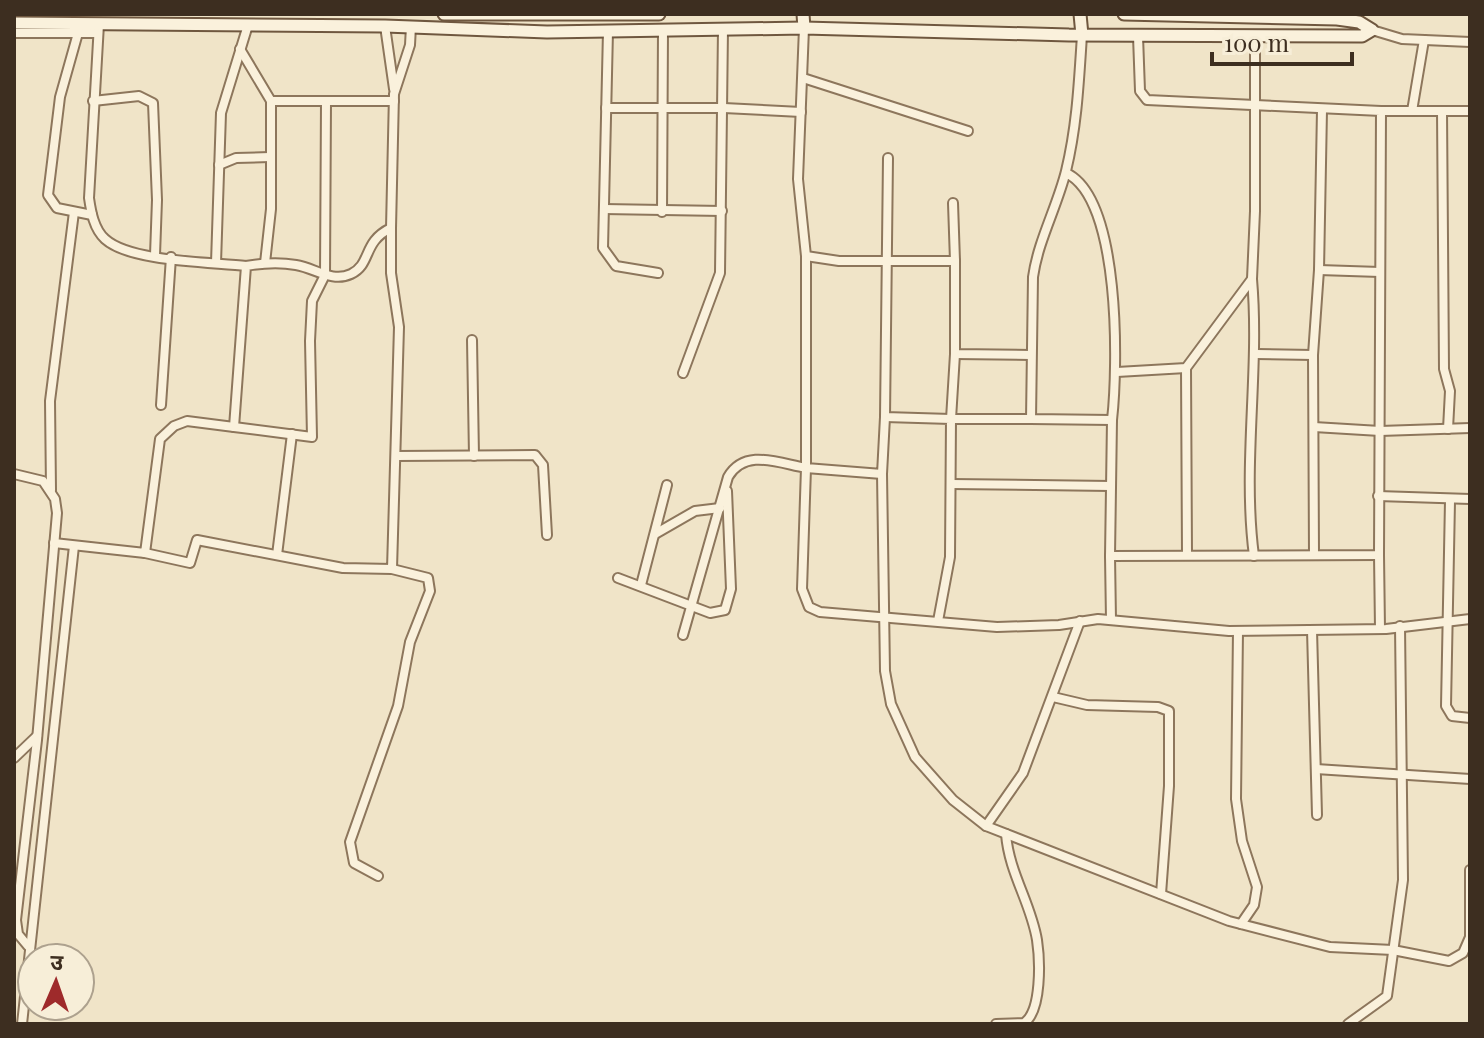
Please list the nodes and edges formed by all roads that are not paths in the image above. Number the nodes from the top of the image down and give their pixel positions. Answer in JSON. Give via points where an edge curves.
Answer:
{"nodes":[{"id":1,"x":444,"y":14,"type":"edge"},
{"id":2,"x":659,"y":14,"type":"edge"},
{"id":3,"x":803,"y":14,"type":"edge"},
{"id":4,"x":1080,"y":14,"type":"edge"},
{"id":5,"x":1124,"y":14,"type":"edge"},
{"id":6,"x":548,"y":15,"type":"edge"},
{"id":7,"x":1256,"y":15,"type":"edge"},
{"id":8,"x":14,"y":23,"type":"edge"},
{"id":9,"x":99,"y":24,"type":"edge"},
{"id":10,"x":248,"y":25,"type":"junction"},
{"id":11,"x":385,"y":26,"type":"junction"},
{"id":12,"x":411,"y":26,"type":"junction"},
{"id":13,"x":804,"y":28,"type":"junction"},
{"id":14,"x":723,"y":29,"type":"junction"},
{"id":15,"x":663,"y":30,"type":"junction"},
{"id":16,"x":1372,"y":30,"type":"junction"},
{"id":17,"x":608,"y":31,"type":"junction"},
{"id":18,"x":547,"y":32,"type":"junction"},
{"id":19,"x":14,"y":33,"type":"edge"},
{"id":20,"x":78,"y":33,"type":"junction"},
{"id":21,"x":1082,"y":35,"type":"junction"},
{"id":22,"x":1138,"y":36,"type":"junction"},
{"id":23,"x":1255,"y":37,"type":"junction"},
{"id":24,"x":1424,"y":40,"type":"junction"},
{"id":25,"x":1470,"y":42,"type":"edge"},
{"id":26,"x":240,"y":49,"type":"junction"},
{"id":27,"x":803,"y":78,"type":"junction"},
{"id":28,"x":394,"y":98,"type":"junction"},
{"id":29,"x":93,"y":101,"type":"junction"},
{"id":30,"x":271,"y":101,"type":"junction"},
{"id":31,"x":326,"y":102,"type":"junction"},
{"id":32,"x":1256,"y":107,"type":"junction"},
{"id":33,"x":606,"y":108,"type":"junction"},
{"id":34,"x":662,"y":108,"type":"junction"},
{"id":35,"x":724,"y":108,"type":"junction"},
{"id":36,"x":1322,"y":110,"type":"junction"},
{"id":37,"x":1381,"y":111,"type":"junction"},
{"id":38,"x":1412,"y":111,"type":"junction"},
{"id":39,"x":1442,"y":111,"type":"junction"},
{"id":40,"x":1470,"y":111,"type":"edge"},
{"id":41,"x":801,"y":112,"type":"junction"},
{"id":42,"x":968,"y":131,"type":"dead end"},
{"id":43,"x":270,"y":157,"type":"junction"},
{"id":44,"x":888,"y":158,"type":"dead end"},
{"id":45,"x":219,"y":165,"type":"junction"},
{"id":46,"x":1066,"y":173,"type":"junction"},
{"id":47,"x":953,"y":203,"type":"dead end"},
{"id":48,"x":604,"y":209,"type":"junction"},
{"id":49,"x":722,"y":211,"type":"junction"},
{"id":50,"x":74,"y":212,"type":"junction"},
{"id":51,"x":662,"y":212,"type":"junction"},
{"id":52,"x":92,"y":215,"type":"junction"},
{"id":53,"x":391,"y":228,"type":"junction"},
{"id":54,"x":155,"y":255,"type":"junction"},
{"id":55,"x":806,"y":256,"type":"junction"},
{"id":56,"x":171,"y":257,"type":"junction"},
{"id":57,"x":886,"y":261,"type":"junction"},
{"id":58,"x":955,"y":261,"type":"junction"},
{"id":59,"x":216,"y":263,"type":"junction"},
{"id":60,"x":265,"y":263,"type":"junction"},
{"id":61,"x":246,"y":266,"type":"junction"},
{"id":62,"x":1319,"y":270,"type":"junction"},
{"id":63,"x":1380,"y":272,"type":"junction"},
{"id":64,"x":658,"y":273,"type":"dead end"},
{"id":65,"x":325,"y":275,"type":"junction"},
{"id":66,"x":1252,"y":279,"type":"junction"},
{"id":67,"x":472,"y":340,"type":"dead end"},
{"id":68,"x":955,"y":354,"type":"junction"},
{"id":69,"x":1256,"y":354,"type":"junction"},
{"id":70,"x":1031,"y":355,"type":"junction"},
{"id":71,"x":1313,"y":355,"type":"junction"},
{"id":72,"x":1186,"y":368,"type":"junction"},
{"id":73,"x":1117,"y":372,"type":"junction"},
{"id":74,"x":683,"y":373,"type":"dead end"},
{"id":75,"x":161,"y":405,"type":"dead end"},
{"id":76,"x":885,"y":417,"type":"junction"},
{"id":77,"x":951,"y":419,"type":"junction"},
{"id":78,"x":1031,"y":419,"type":"junction"},
{"id":79,"x":1112,"y":420,"type":"junction"},
{"id":80,"x":234,"y":427,"type":"junction"},
{"id":81,"x":1314,"y":427,"type":"junction"},
{"id":82,"x":1470,"y":428,"type":"edge"},
{"id":83,"x":1448,"y":429,"type":"junction"},
{"id":84,"x":1380,"y":431,"type":"junction"},
{"id":85,"x":292,"y":434,"type":"junction"},
{"id":86,"x":396,"y":456,"type":"junction"},
{"id":87,"x":474,"y":456,"type":"junction"},
{"id":88,"x":806,"y":468,"type":"junction"},
{"id":89,"x":14,"y":474,"type":"edge"},
{"id":90,"x":882,"y":474,"type":"junction"},
{"id":91,"x":726,"y":484,"type":"junction"},
{"id":92,"x":951,"y":484,"type":"junction"},
{"id":93,"x":667,"y":485,"type":"dead end"},
{"id":94,"x":1111,"y":486,"type":"junction"},
{"id":95,"x":51,"y":492,"type":"junction"},
{"id":96,"x":1378,"y":496,"type":"junction"},
{"id":97,"x":1470,"y":499,"type":"edge"},
{"id":98,"x":1450,"y":501,"type":"junction"},
{"id":99,"x":720,"y":508,"type":"junction"},
{"id":100,"x":655,"y":534,"type":"junction"},
{"id":101,"x":547,"y":535,"type":"dead end"},
{"id":102,"x":54,"y":543,"type":"junction"},
{"id":103,"x":74,"y":546,"type":"junction"},
{"id":104,"x":145,"y":553,"type":"junction"},
{"id":105,"x":1314,"y":553,"type":"junction"},
{"id":106,"x":277,"y":555,"type":"junction"},
{"id":107,"x":1187,"y":555,"type":"junction"},
{"id":108,"x":1379,"y":555,"type":"junction"},
{"id":109,"x":1110,"y":556,"type":"junction"},
{"id":110,"x":1254,"y":556,"type":"junction"},
{"id":111,"x":392,"y":569,"type":"junction"},
{"id":112,"x":618,"y":578,"type":"dead end"},
{"id":113,"x":641,"y":585,"type":"junction"},
{"id":114,"x":692,"y":607,"type":"junction"},
{"id":115,"x":886,"y":616,"type":"junction"},
{"id":116,"x":1447,"y":619,"type":"junction"},
{"id":117,"x":1470,"y":619,"type":"edge"},
{"id":118,"x":1111,"y":620,"type":"junction"},
{"id":119,"x":938,"y":621,"type":"junction"},
{"id":120,"x":1080,"y":621,"type":"junction"},
{"id":121,"x":1400,"y":626,"type":"junction"},
{"id":122,"x":1380,"y":629,"type":"junction"},
{"id":123,"x":1312,"y":630,"type":"junction"},
{"id":124,"x":1238,"y":631,"type":"junction"},
{"id":125,"x":683,"y":635,"type":"dead end"},
{"id":126,"x":1053,"y":697,"type":"junction"},
{"id":127,"x":1470,"y":718,"type":"edge"},
{"id":128,"x":37,"y":735,"type":"junction"},
{"id":129,"x":14,"y":758,"type":"edge"},
{"id":130,"x":1316,"y":769,"type":"junction"},
{"id":131,"x":1400,"y":773,"type":"junction"},
{"id":132,"x":1470,"y":779,"type":"edge"},
{"id":133,"x":1317,"y":815,"type":"dead end"},
{"id":134,"x":986,"y":826,"type":"junction"},
{"id":135,"x":1006,"y":834,"type":"junction"},
{"id":136,"x":14,"y":847,"type":"edge"},
{"id":137,"x":24,"y":847,"type":"junction"},
{"id":138,"x":1470,"y":870,"type":"edge"},
{"id":139,"x":378,"y":876,"type":"dead end"},
{"id":140,"x":1161,"y":894,"type":"junction"},
{"id":141,"x":1469,"y":911,"type":"edge"},
{"id":142,"x":1241,"y":924,"type":"junction"},
{"id":143,"x":1470,"y":937,"type":"edge"},
{"id":144,"x":25,"y":942,"type":"edge"},
{"id":145,"x":31,"y":942,"type":"edge"},
{"id":146,"x":1393,"y":950,"type":"junction"},
{"id":147,"x":996,"y":1024,"type":"edge"},
{"id":148,"x":1348,"y":1024,"type":"edge"}],
"edges":[{"from":1,"to":6,"type":"street"},
{"from":2,"to":6,"type":"street"},
{"from":3,"to":13,"type":"street"},
{"from":4,"to":21,"type":"street"},
{"from":5,"to":7,"type":"street"},
{"from":6,"to":18,"type":"street"},
{"from":7,"to":16,"type":"street","via":[[1359,22]]},
{"from":7,"to":23,"type":"street"},
{"from":8,"to":9,"type":"street"},
{"from":9,"to":10,"type":"street"},
{"from":9,"to":20,"type":"street"},
{"from":9,"to":29,"type":"street"},
{"from":10,"to":11,"type":"street"},
{"from":10,"to":26,"type":"street"},
{"from":11,"to":12,"type":"street"},
{"from":11,"to":28,"type":"street"},
{"from":12,"to":18,"type":"street"},
{"from":12,"to":28,"type":"street"},
{"from":13,"to":14,"type":"street"},
{"from":13,"to":21,"type":"street"},
{"from":13,"to":27,"type":"street"},
{"from":14,"to":15,"type":"street"},
{"from":14,"to":35,"type":"street"},
{"from":15,"to":17,"type":"street"},
{"from":15,"to":34,"type":"street"},
{"from":16,"to":23,"type":"street","via":[[1362,36]]},
{"from":16,"to":24,"type":"street"},
{"from":17,"to":18,"type":"street"},
{"from":17,"to":33,"type":"street"},
{"from":19,"to":20,"type":"street"},
{"from":20,"to":50,"type":"street","via":[[60,97],[48,195],[57,208]]},
{"from":21,"to":22,"type":"street"},
{"from":21,"to":46,"type":"street","via":[[1077,120]]},
{"from":22,"to":23,"type":"street"},
{"from":22,"to":32,"type":"street","via":[[1143,98]]},
{"from":23,"to":32,"type":"street"},
{"from":24,"to":25,"type":"street"},
{"from":24,"to":38,"type":"street"},
{"from":26,"to":30,"type":"street"},
{"from":26,"to":45,"type":"street","via":[[221,113]]},
{"from":27,"to":41,"type":"street"},
{"from":27,"to":42,"type":"street"},
{"from":28,"to":31,"type":"street"},
{"from":28,"to":53,"type":"street"},
{"from":29,"to":52,"type":"street"},
{"from":29,"to":54,"type":"street","via":[[139,96],[153,103]]},
{"from":30,"to":31,"type":"street"},
{"from":30,"to":43,"type":"street"},
{"from":31,"to":65,"type":"street"},
{"from":32,"to":36,"type":"street"},
{"from":32,"to":66,"type":"street"},
{"from":33,"to":34,"type":"street"},
{"from":33,"to":48,"type":"street"},
{"from":34,"to":35,"type":"street"},
{"from":34,"to":51,"type":"street"},
{"from":35,"to":41,"type":"street"},
{"from":35,"to":49,"type":"street"},
{"from":36,"to":37,"type":"street"},
{"from":36,"to":62,"type":"street"},
{"from":37,"to":38,"type":"street"},
{"from":37,"to":63,"type":"street"},
{"from":38,"to":39,"type":"street"},
{"from":39,"to":40,"type":"street"},
{"from":39,"to":83,"type":"street"},
{"from":41,"to":55,"type":"street","via":[[798,179]]},
{"from":43,"to":45,"type":"street","via":[[236,158]]},
{"from":43,"to":60,"type":"street"},
{"from":44,"to":57,"type":"street"},
{"from":45,"to":59,"type":"street"},
{"from":46,"to":70,"type":"street","via":[[1036,255]]},
{"from":46,"to":73,"type":"street","via":[[1084,186],[1096,212],[1112,279]]},
{"from":47,"to":58,"type":"street"},
{"from":48,"to":51,"type":"street"},
{"from":48,"to":64,"type":"street","via":[[603,248],[608,259],[626,270]]},
{"from":49,"to":51,"type":"street"},
{"from":49,"to":74,"type":"street","via":[[720,273]]},
{"from":50,"to":52,"type":"street"},
{"from":50,"to":95,"type":"street","via":[[50,401]]},
{"from":52,"to":54,"type":"street","via":[[104,238]]},
{"from":53,"to":65,"type":"street","via":[[370,243],[361,267],[350,275]]},
{"from":53,"to":86,"type":"street","via":[[399,327]]},
{"from":54,"to":56,"type":"street"},
{"from":55,"to":57,"type":"street"},
{"from":55,"to":88,"type":"street"},
{"from":56,"to":59,"type":"street"},
{"from":56,"to":75,"type":"street"},
{"from":57,"to":58,"type":"street"},
{"from":57,"to":76,"type":"street"},
{"from":58,"to":68,"type":"street"},
{"from":59,"to":61,"type":"street"},
{"from":60,"to":61,"type":"street"},
{"from":60,"to":65,"type":"street","via":[[311,267]]},
{"from":61,"to":80,"type":"street"},
{"from":62,"to":63,"type":"street"},
{"from":62,"to":71,"type":"street"},
{"from":63,"to":84,"type":"street"},
{"from":65,"to":85,"type":"street","via":[[312,301],[312,437]]},
{"from":66,"to":69,"type":"street"},
{"from":66,"to":72,"type":"street"},
{"from":67,"to":87,"type":"street"},
{"from":68,"to":70,"type":"street"},
{"from":68,"to":77,"type":"street"},
{"from":69,"to":71,"type":"street"},
{"from":69,"to":110,"type":"street","via":[[1250,384]]},
{"from":70,"to":78,"type":"street"},
{"from":71,"to":81,"type":"street"},
{"from":72,"to":73,"type":"street"},
{"from":72,"to":107,"type":"street"},
{"from":73,"to":79,"type":"street"},
{"from":76,"to":77,"type":"street"},
{"from":76,"to":90,"type":"street"},
{"from":77,"to":78,"type":"street"},
{"from":77,"to":92,"type":"street"},
{"from":78,"to":79,"type":"street"},
{"from":79,"to":94,"type":"street"},
{"from":80,"to":85,"type":"street"},
{"from":80,"to":104,"type":"street","via":[[187,421],[160,439]]},
{"from":81,"to":84,"type":"street"},
{"from":81,"to":105,"type":"street"},
{"from":82,"to":83,"type":"street"},
{"from":83,"to":84,"type":"street"},
{"from":84,"to":96,"type":"street"},
{"from":85,"to":106,"type":"street"},
{"from":86,"to":87,"type":"street"},
{"from":86,"to":111,"type":"street"},
{"from":87,"to":101,"type":"street","via":[[527,453],[541,458]]},
{"from":88,"to":90,"type":"street"},
{"from":88,"to":91,"type":"street","via":[[751,458],[734,468]]},
{"from":88,"to":115,"type":"street","via":[[804,600],[820,612]]},
{"from":89,"to":95,"type":"street","via":[[43,481]]},
{"from":90,"to":115,"type":"street"},
{"from":91,"to":99,"type":"street"},
{"from":91,"to":114,"type":"street","via":[[729,602],[721,613]]},
{"from":92,"to":94,"type":"street"},
{"from":92,"to":119,"type":"street","via":[[950,557]]},
{"from":93,"to":100,"type":"street"},
{"from":94,"to":109,"type":"street"},
{"from":95,"to":102,"type":"street","via":[[57,513]]},
{"from":96,"to":98,"type":"street"},
{"from":96,"to":108,"type":"street"},
{"from":97,"to":98,"type":"street"},
{"from":98,"to":116,"type":"street"},
{"from":99,"to":100,"type":"street","via":[[695,511]]},
{"from":99,"to":114,"type":"street"},
{"from":100,"to":113,"type":"street"},
{"from":102,"to":103,"type":"street"},
{"from":102,"to":128,"type":"street"},
{"from":103,"to":104,"type":"street"},
{"from":103,"to":145,"type":"street"},
{"from":104,"to":106,"type":"street","via":[[190,563],[197,540]]},
{"from":105,"to":108,"type":"street"},
{"from":105,"to":110,"type":"street"},
{"from":106,"to":111,"type":"street","via":[[343,568]]},
{"from":107,"to":109,"type":"street"},
{"from":107,"to":110,"type":"street"},
{"from":108,"to":122,"type":"street"},
{"from":109,"to":118,"type":"street"},
{"from":111,"to":139,"type":"street","via":[[421,575],[431,583],[410,642],[398,706],[350,842],[354,863]]},
{"from":112,"to":113,"type":"street"},
{"from":113,"to":114,"type":"street"},
{"from":114,"to":125,"type":"street"},
{"from":115,"to":119,"type":"street"},
{"from":115,"to":134,"type":"street","via":[[885,671],[891,704],[915,757],[953,800]]},
{"from":116,"to":117,"type":"street"},
{"from":116,"to":121,"type":"street"},
{"from":116,"to":127,"type":"street","via":[[1447,712]]},
{"from":118,"to":120,"type":"street"},
{"from":118,"to":124,"type":"street"},
{"from":119,"to":120,"type":"street","via":[[1033,627]]},
{"from":120,"to":126,"type":"street"},
{"from":121,"to":122,"type":"street"},
{"from":121,"to":131,"type":"street"},
{"from":122,"to":123,"type":"street"},
{"from":123,"to":124,"type":"street"},
{"from":123,"to":130,"type":"street"},
{"from":124,"to":142,"type":"street","via":[[1236,807],[1257,887],[1254,905]]},
{"from":126,"to":134,"type":"street","via":[[1023,773]]},
{"from":126,"to":140,"type":"street","via":[[1169,711]]},
{"from":128,"to":129,"type":"street"},
{"from":128,"to":137,"type":"street"},
{"from":130,"to":131,"type":"street"},
{"from":130,"to":133,"type":"street"},
{"from":131,"to":132,"type":"street"},
{"from":131,"to":146,"type":"street","via":[[1403,880]]},
{"from":134,"to":135,"type":"street"},
{"from":135,"to":140,"type":"street"},
{"from":135,"to":147,"type":"street","via":[[1011,867],[1038,942],[1036,998],[1024,1023]]},
{"from":136,"to":137,"type":"street"},
{"from":137,"to":144,"type":"street","via":[[16,920]]},
{"from":138,"to":141,"type":"street"},
{"from":140,"to":142,"type":"street"},
{"from":141,"to":143,"type":"street"},
{"from":142,"to":146,"type":"street","via":[[1330,947]]},
{"from":143,"to":146,"type":"street","via":[[1455,960]]},
{"from":146,"to":148,"type":"street","via":[[1387,996]]}]}
